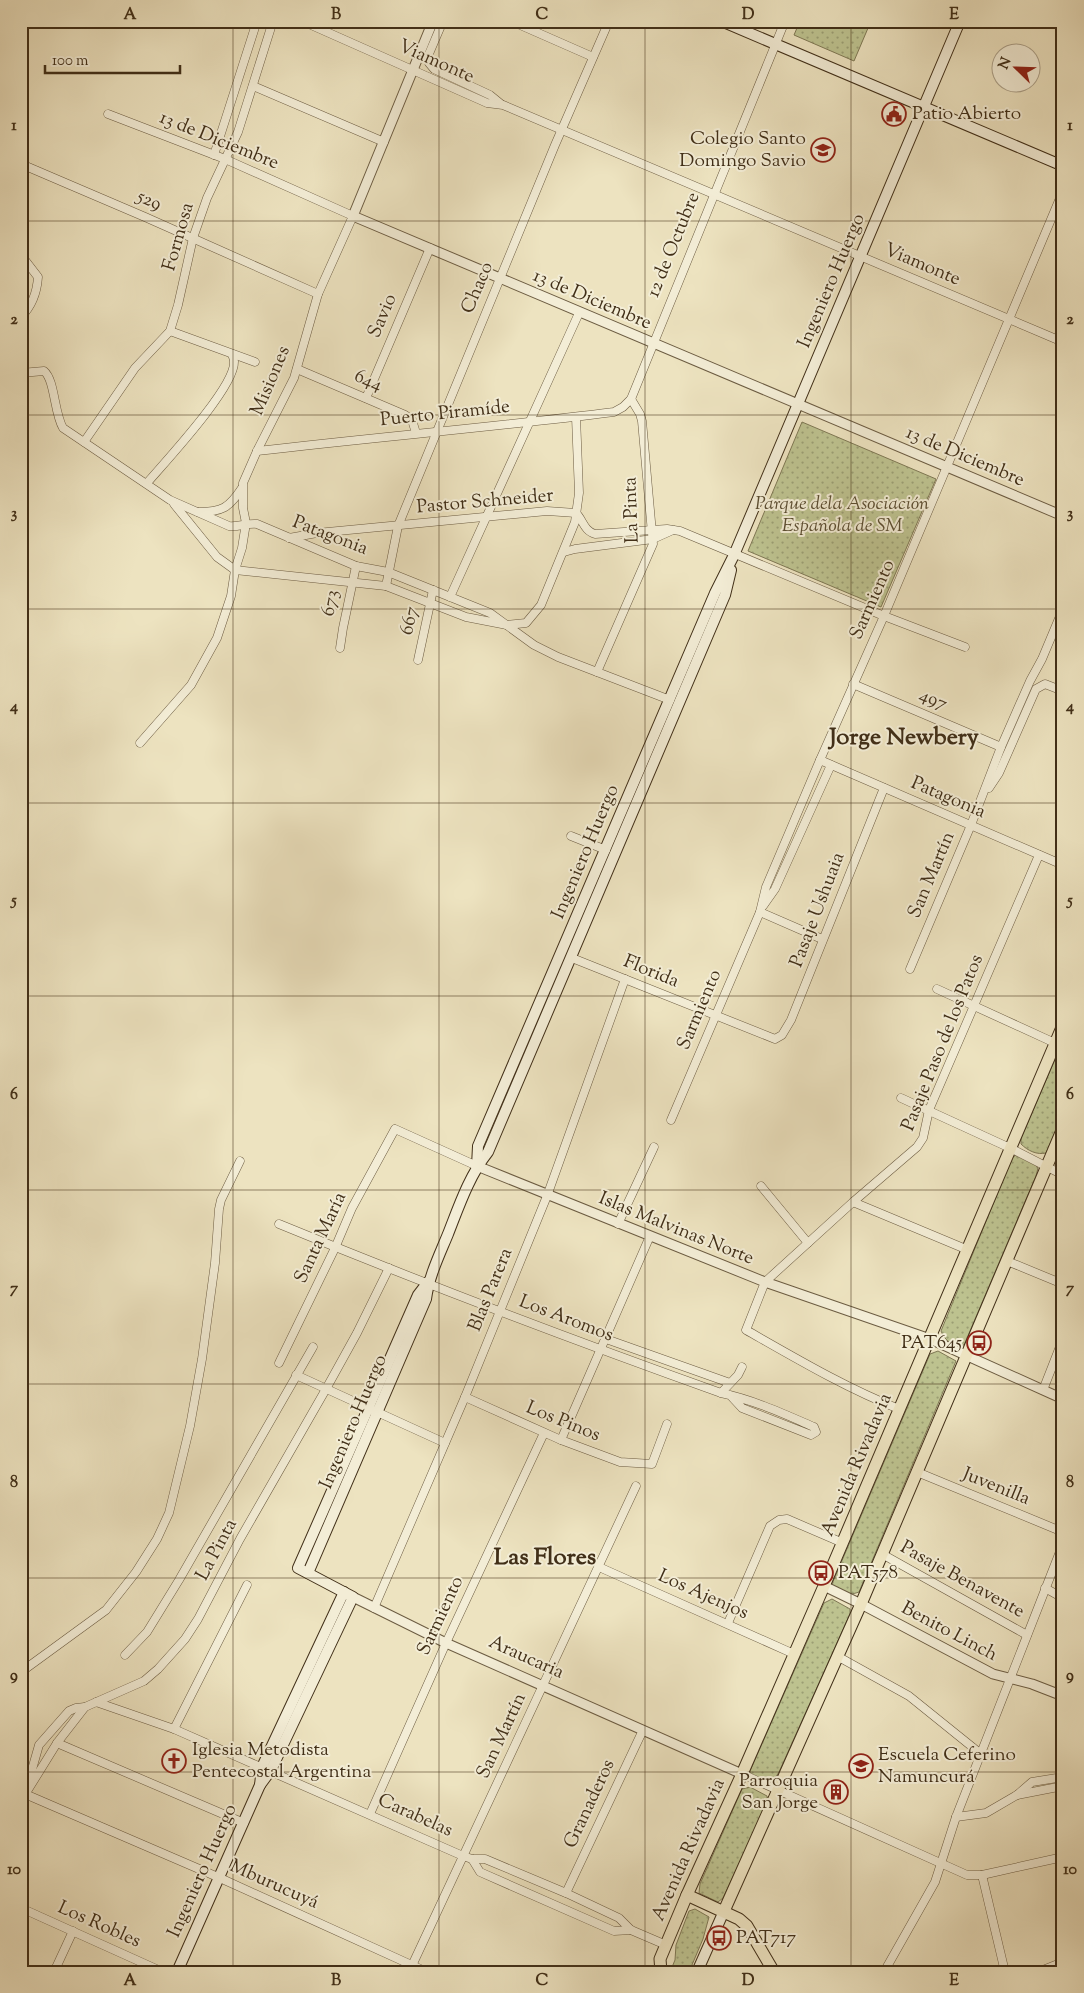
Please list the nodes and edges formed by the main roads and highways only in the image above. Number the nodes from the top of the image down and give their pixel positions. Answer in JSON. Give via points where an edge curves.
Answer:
{"nodes":[{"id":1,"x":721,"y":21,"type":"edge"},
{"id":2,"x":960,"y":21,"type":"edge"},
{"id":3,"x":923,"y":107,"type":"junction"},
{"id":4,"x":1063,"y":166,"type":"edge"},
{"id":5,"x":734,"y":554,"type":"junction"},
{"id":6,"x":1063,"y":1025,"type":"edge"},
{"id":7,"x":1063,"y":1128,"type":"edge"},
{"id":8,"x":477,"y":1166,"type":"junction"},
{"id":9,"x":303,"y":1571,"type":"joint"},
{"id":10,"x":349,"y":1594,"type":"joint"},
{"id":11,"x":687,"y":1895,"type":"junction"},
{"id":12,"x":724,"y":1911,"type":"junction"},
{"id":13,"x":660,"y":1959,"type":"junction"},
{"id":14,"x":177,"y":1972,"type":"edge"},
{"id":15,"x":654,"y":1972,"type":"edge"},
{"id":16,"x":661,"y":1972,"type":"edge"},
{"id":17,"x":696,"y":1972,"type":"edge"},
{"id":18,"x":774,"y":1972,"type":"edge"}],
"edges":[{"from":1,"to":3,"type":"main road"},
{"from":2,"to":3,"type":"main road","name":"Ingeniero Huergo"},
{"from":3,"to":4,"type":"main road"},
{"from":3,"to":5,"type":"main road","name":"Ingeniero Huergo"},
{"from":5,"to":8,"type":"main road","name":"Ingeniero Huergo","via":[[478,1146]]},
{"from":5,"to":8,"type":"main road","name":"Ingeniero Huergo","via":[[725,595],[488,1152]]},
{"from":6,"to":11,"type":"main road","name":"Avenida Rivadavia","via":[[824,1586]]},
{"from":7,"to":12,"type":"main road","via":[[861,1604]]},
{"from":8,"to":9,"type":"main road","name":"Ingeniero Huergo","via":[[428,1282],[418,1295],[373,1412]]},
{"from":9,"to":10,"type":"main road","name":"Araucaria"},
{"from":10,"to":14,"type":"main road","name":"Ingeniero Huergo","via":[[267,1768]]},
{"from":11,"to":12,"type":"main road"},
{"from":11,"to":13,"type":"main road","name":"Avenida Rivadavia"},
{"from":12,"to":17,"type":"main road"},
{"from":12,"to":18,"type":"main road","via":[[747,1926]]},
{"from":13,"to":15,"type":"main road","name":"Avenida Rivadavia"},
{"from":13,"to":16,"type":"main road"}]}
